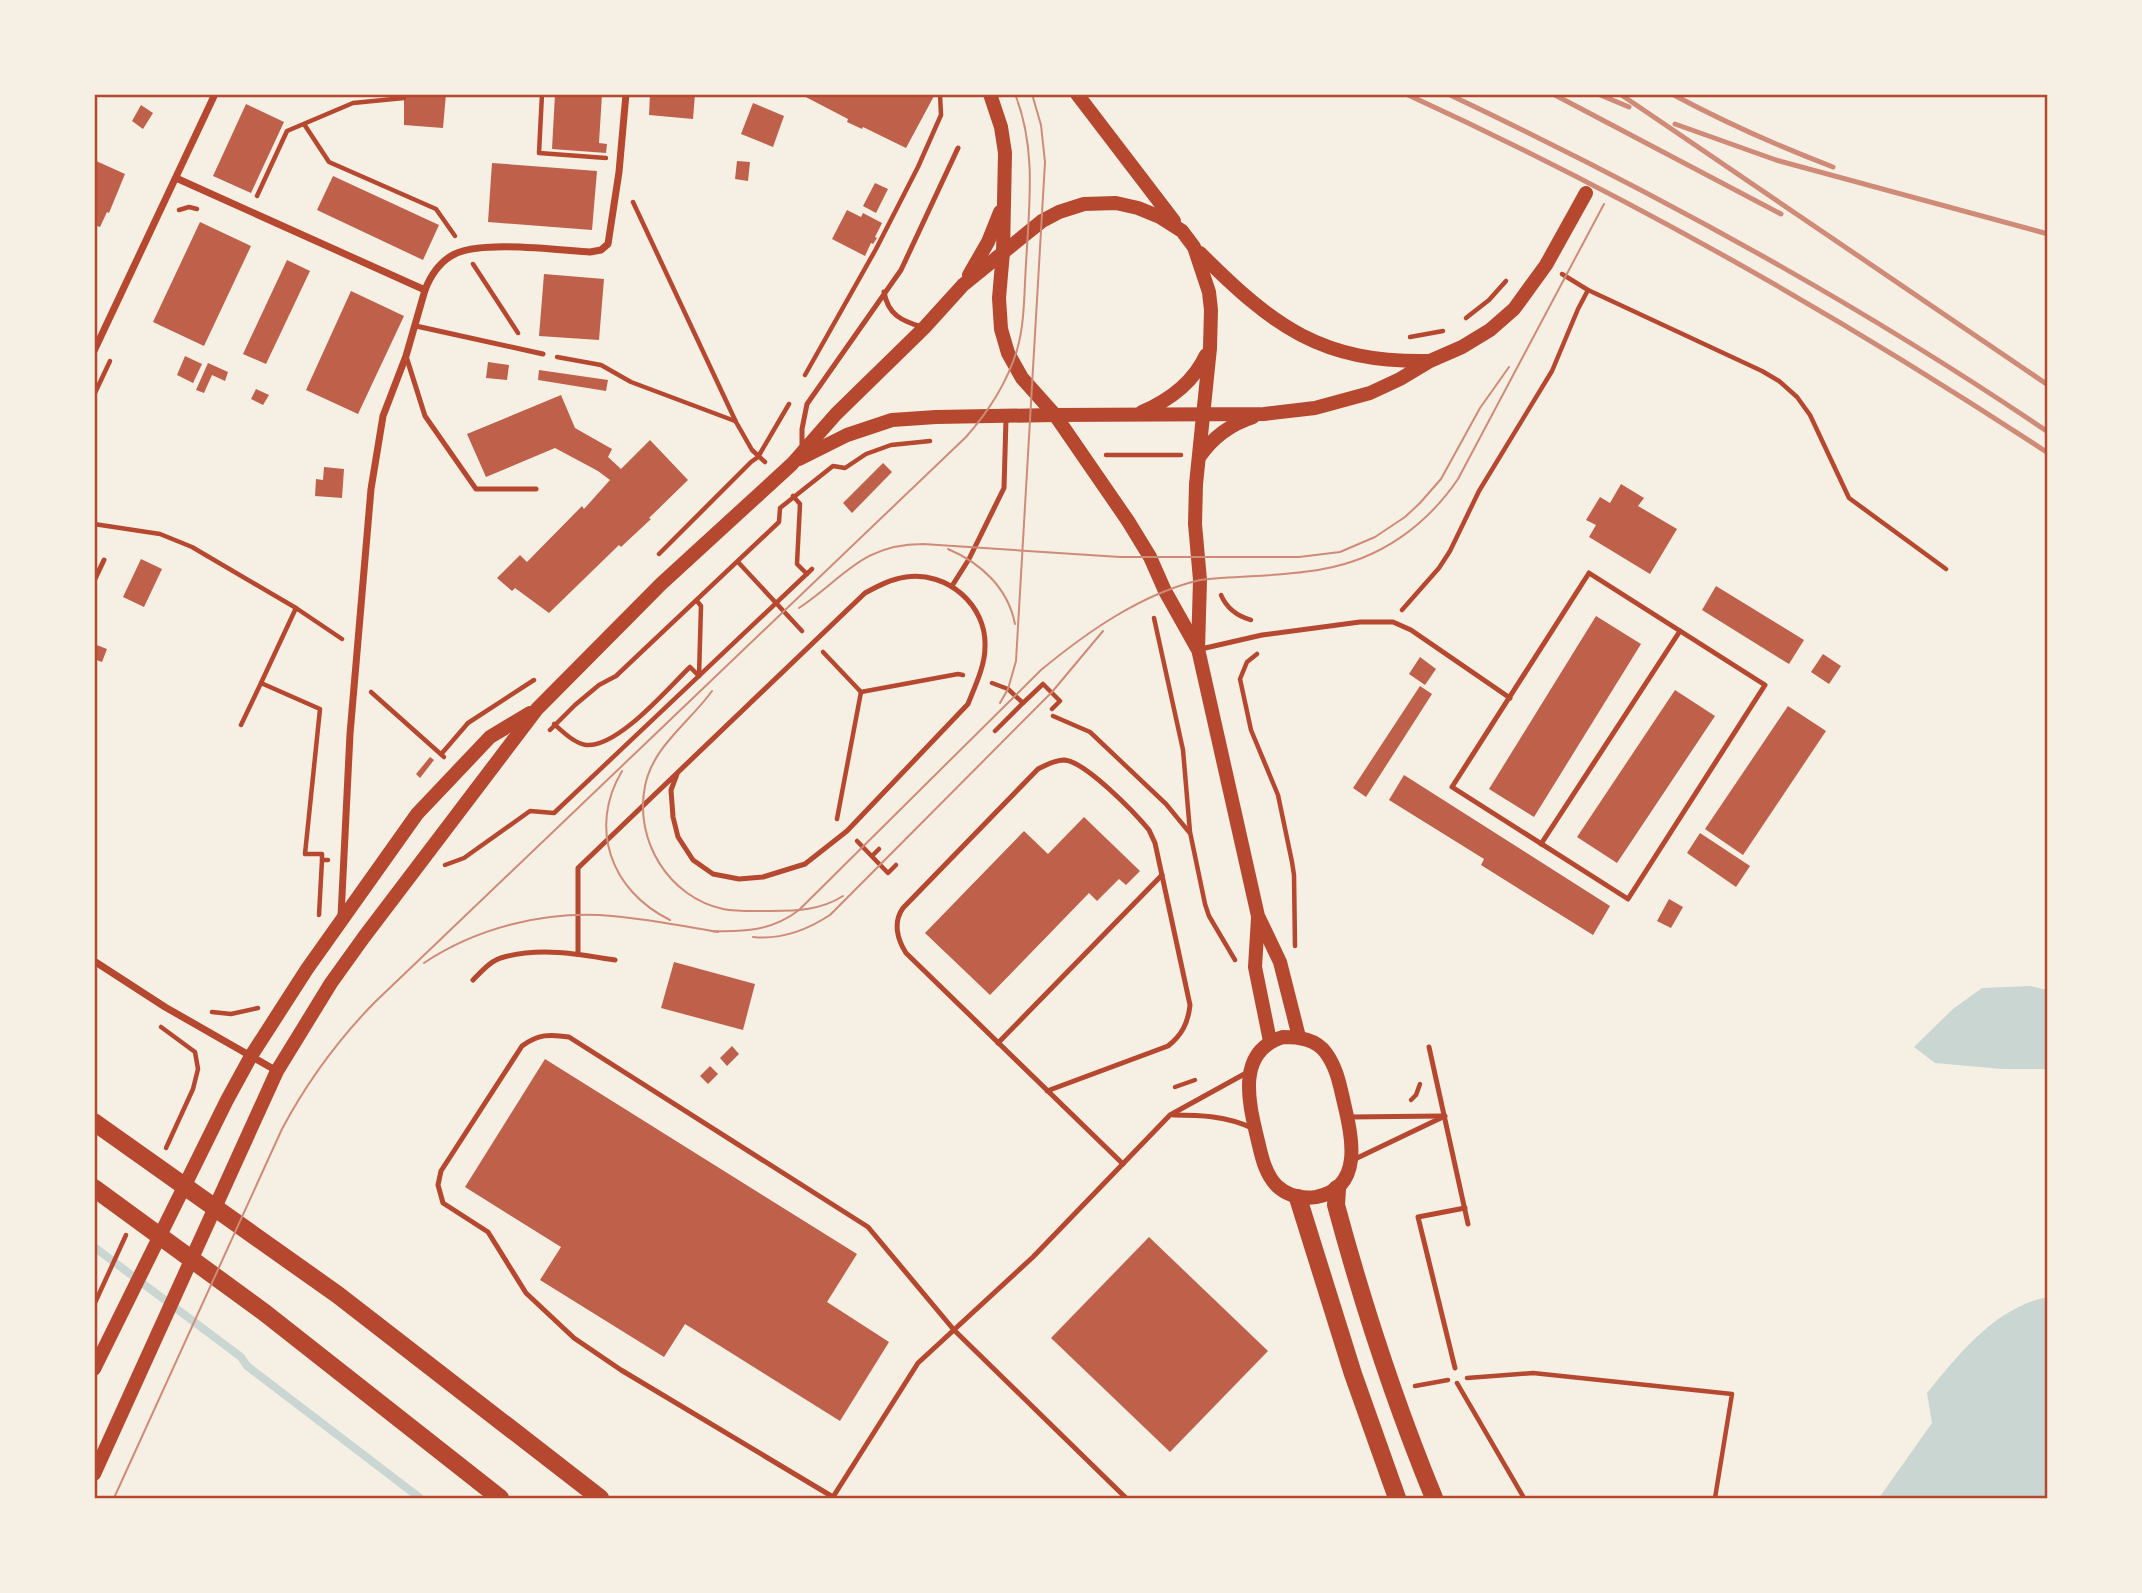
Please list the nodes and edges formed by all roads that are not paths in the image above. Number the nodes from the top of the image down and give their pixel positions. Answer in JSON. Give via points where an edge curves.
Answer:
{"nodes":[{"id":1,"x":215,"y":94,"type":"edge"},
{"id":2,"x":626,"y":94,"type":"edge"},
{"id":3,"x":990,"y":94,"type":"edge"},
{"id":4,"x":1077,"y":94,"type":"edge"},
{"id":5,"x":958,"y":148,"type":"dead end"},
{"id":6,"x":176,"y":178,"type":"junction"},
{"id":7,"x":1586,"y":193,"type":"dead end"},
{"id":8,"x":1003,"y":203,"type":"junction"},
{"id":9,"x":1182,"y":231,"type":"junction"},
{"id":10,"x":1194,"y":247,"type":"junction"},
{"id":11,"x":1003,"y":252,"type":"junction"},
{"id":12,"x":963,"y":285,"type":"junction"},
{"id":13,"x":425,"y":290,"type":"junction"},
{"id":14,"x":884,"y":292,"type":"junction"},
{"id":15,"x":416,"y":326,"type":"junction"},
{"id":16,"x":923,"y":328,"type":"junction"},
{"id":17,"x":1210,"y":348,"type":"junction"},
{"id":18,"x":94,"y":351,"type":"edge"},
{"id":19,"x":543,"y":354,"type":"road end"},
{"id":20,"x":406,"y":356,"type":"junction"},
{"id":21,"x":1430,"y":361,"type":"junction"},
{"id":22,"x":1204,"y":414,"type":"junction"},
{"id":23,"x":1264,"y":414,"type":"junction"},
{"id":24,"x":1055,"y":415,"type":"junction"},
{"id":25,"x":1135,"y":415,"type":"junction"},
{"id":26,"x":1006,"y":416,"type":"junction"},
{"id":27,"x":802,"y":450,"type":"junction"},
{"id":28,"x":1199,"y":457,"type":"junction"},
{"id":29,"x":792,"y":464,"type":"junction"},
{"id":30,"x":536,"y":489,"type":"dead end"},
{"id":31,"x":104,"y":560,"type":"dead end"},
{"id":32,"x":94,"y":581,"type":"edge"},
{"id":33,"x":952,"y":586,"type":"junction"},
{"id":34,"x":1680,"y":631,"type":"junction"},
{"id":35,"x":1198,"y":649,"type":"junction"},
{"id":36,"x":1510,"y":698,"type":"junction"},
{"id":37,"x":537,"y":709,"type":"junction"},
{"id":38,"x":677,"y":774,"type":"junction"},
{"id":39,"x":1541,"y":844,"type":"junction"},
{"id":40,"x":1162,"y":874,"type":"junction"},
{"id":41,"x":1258,"y":916,"type":"junction"},
{"id":42,"x":341,"y":920,"type":"junction"},
{"id":43,"x":578,"y":954,"type":"junction"},
{"id":44,"x":615,"y":960,"type":"dead end"},
{"id":45,"x":94,"y":961,"type":"edge"},
{"id":46,"x":473,"y":980,"type":"dead end"},
{"id":47,"x":1298,"y":1037,"type":"junction"},
{"id":48,"x":1270,"y":1041,"type":"junction"},
{"id":49,"x":998,"y":1043,"type":"junction"},
{"id":50,"x":1429,"y":1047,"type":"dead end"},
{"id":51,"x":251,"y":1056,"type":"junction"},
{"id":52,"x":1251,"y":1070,"type":"junction"},
{"id":53,"x":277,"y":1071,"type":"junction"},
{"id":54,"x":1047,"y":1091,"type":"junction"},
{"id":55,"x":1170,"y":1115,"type":"junction"},
{"id":56,"x":1445,"y":1116,"type":"junction"},
{"id":57,"x":1347,"y":1117,"type":"junction"},
{"id":58,"x":94,"y":1122,"type":"edge"},
{"id":59,"x":1255,"y":1130,"type":"junction"},
{"id":60,"x":1351,"y":1161,"type":"junction"},
{"id":61,"x":1123,"y":1164,"type":"junction"},
{"id":62,"x":94,"y":1188,"type":"edge"},
{"id":63,"x":1337,"y":1189,"type":"junction"},
{"id":64,"x":1298,"y":1198,"type":"junction"},
{"id":65,"x":1465,"y":1208,"type":"junction"},
{"id":66,"x":1468,"y":1224,"type":"dead end"},
{"id":67,"x":954,"y":1330,"type":"junction"},
{"id":68,"x":1455,"y":1368,"type":"dead end"},
{"id":69,"x":94,"y":1369,"type":"edge"},
{"id":70,"x":94,"y":1474,"type":"edge"},
{"id":71,"x":500,"y":1499,"type":"edge"},
{"id":72,"x":600,"y":1499,"type":"edge"},
{"id":73,"x":1126,"y":1499,"type":"edge"},
{"id":74,"x":1396,"y":1499,"type":"edge"},
{"id":75,"x":1434,"y":1499,"type":"edge"}],
"edges":[{"from":1,"to":6,"type":"street"},
{"from":2,"to":13,"type":"street","via":[[608,244],[590,252],[465,250],[452,254],[438,267]]},
{"from":3,"to":8,"type":"main road","via":[[1005,153]]},
{"from":4,"to":9,"type":"main road"},
{"from":5,"to":14,"type":"lane","via":[[901,270]]},
{"from":6,"to":13,"type":"street"},
{"from":6,"to":18,"type":"street"},
{"from":7,"to":21,"type":"main road","via":[[1546,265],[1514,309],[1490,330]]},
{"from":8,"to":11,"type":"main road"},
{"from":8,"to":12,"type":"main road","via":[[988,242]]},
{"from":9,"to":10,"type":"main road"},
{"from":9,"to":11,"type":"main road","via":[[1138,208],[1116,202],[1084,204],[1048,217]]},
{"from":10,"to":17,"type":"main road","via":[[1209,292]]},
{"from":10,"to":21,"type":"main road","via":[[1236,290],[1305,338],[1361,356]]},
{"from":11,"to":12,"type":"main road"},
{"from":11,"to":24,"type":"main road","via":[[999,298],[1004,342],[1022,377]]},
{"from":12,"to":16,"type":"main road"},
{"from":13,"to":15,"type":"street"},
{"from":14,"to":16,"type":"lane","via":[[890,309],[904,322]]},
{"from":14,"to":27,"type":"lane","via":[[807,404]]},
{"from":15,"to":19,"type":"lane"},
{"from":15,"to":20,"type":"street"},
{"from":16,"to":27,"type":"main road"},
{"from":17,"to":22,"type":"main road"},
{"from":17,"to":25,"type":"main road","via":[[1177,393]]},
{"from":20,"to":30,"type":"lane","via":[[425,416],[476,489]]},
{"from":20,"to":42,"type":"street","via":[[383,416],[372,489],[350,734]]},
{"from":21,"to":23,"type":"main road","via":[[1358,397]]},
{"from":22,"to":23,"type":"main road"},
{"from":22,"to":25,"type":"main road"},
{"from":22,"to":28,"type":"main road"},
{"from":23,"to":28,"type":"main road","via":[[1226,429]]},
{"from":24,"to":25,"type":"main road"},
{"from":24,"to":26,"type":"main road"},
{"from":24,"to":35,"type":"main road","via":[[1134,530]]},
{"from":26,"to":29,"type":"main road","via":[[892,420],[847,435]]},
{"from":26,"to":33,"type":"lane","via":[[1004,488]]},
{"from":27,"to":29,"type":"main road"},
{"from":28,"to":35,"type":"main road","via":[[1195,524],[1200,580]]},
{"from":29,"to":37,"type":"main road","via":[[661,584]]},
{"from":31,"to":32,"type":"lane"},
{"from":33,"to":38,"type":"lane","via":[[933,578],[908,577],[865,593]]},
{"from":33,"to":38,"type":"lane","via":[[971,602],[984,629],[985,648],[968,704],[847,831],[805,864],[739,879],[713,874],[693,860],[678,837],[673,817],[671,790]]},
{"from":34,"to":36,"type":"lane","via":[[1589,573]]},
{"from":34,"to":39,"type":"lane"},
{"from":34,"to":39,"type":"lane","via":[[1765,685],[1636,888],[1628,899]]},
{"from":35,"to":36,"type":"lane","via":[[1262,635],[1393,622]]},
{"from":35,"to":41,"type":"main road"},
{"from":36,"to":39,"type":"lane","via":[[1452,787]]},
{"from":37,"to":42,"type":"main road","via":[[490,737],[417,814]]},
{"from":37,"to":53,"type":"main road","via":[[357,947]]},
{"from":38,"to":43,"type":"lane","via":[[578,868]]},
{"from":40,"to":49,"type":"lane"},
{"from":40,"to":49,"type":"lane","via":[[1149,830],[1086,769],[1064,760],[1038,769],[903,908],[897,924],[906,953]]},
{"from":40,"to":54,"type":"lane","via":[[1190,1005],[1185,1027],[1168,1046]]},
{"from":41,"to":47,"type":"main road","via":[[1280,962]]},
{"from":41,"to":48,"type":"main road","via":[[1255,967]]},
{"from":42,"to":51,"type":"main road"},
{"from":43,"to":44,"type":"lane"},
{"from":43,"to":46,"type":"lane","via":[[502,957]]},
{"from":45,"to":51,"type":"street"},
{"from":47,"to":48,"type":"main road"},
{"from":47,"to":57,"type":"main road","via":[[1326,1052],[1337,1074]]},
{"from":48,"to":52,"type":"main road"},
{"from":49,"to":54,"type":"lane"},
{"from":50,"to":56,"type":"lane"},
{"from":51,"to":53,"type":"street"},
{"from":51,"to":69,"type":"main road"},
{"from":52,"to":55,"type":"lane"},
{"from":52,"to":59,"type":"main road","via":[[1248,1090]]},
{"from":53,"to":70,"type":"main road"},
{"from":54,"to":61,"type":"lane"},
{"from":55,"to":59,"type":"lane","via":[[1211,1115]]},
{"from":55,"to":61,"type":"lane"},
{"from":56,"to":57,"type":"lane"},
{"from":56,"to":60,"type":"lane"},
{"from":56,"to":65,"type":"lane"},
{"from":57,"to":60,"type":"main road","via":[[1353,1143]]},
{"from":58,"to":72,"type":"main road","via":[[338,1296]]},
{"from":59,"to":64,"type":"main road","via":[[1270,1177]]},
{"from":60,"to":63,"type":"main road"},
{"from":61,"to":67,"type":"lane"},
{"from":62,"to":71,"type":"main road","via":[[265,1313]]},
{"from":63,"to":64,"type":"main road"},
{"from":63,"to":75,"type":"main road","via":[[1336,1205],[1352,1263]]},
{"from":64,"to":74,"type":"main road"},
{"from":65,"to":66,"type":"lane"},
{"from":65,"to":68,"type":"lane","via":[[1418,1217]]},
{"from":67,"to":67,"type":"lane","via":[[918,1363],[833,1497],[574,1338],[526,1293],[488,1232],[443,1203],[438,1185],[441,1171],[522,1046],[534,1037],[569,1037],[868,1227]]},
{"from":67,"to":73,"type":"lane"}]}
